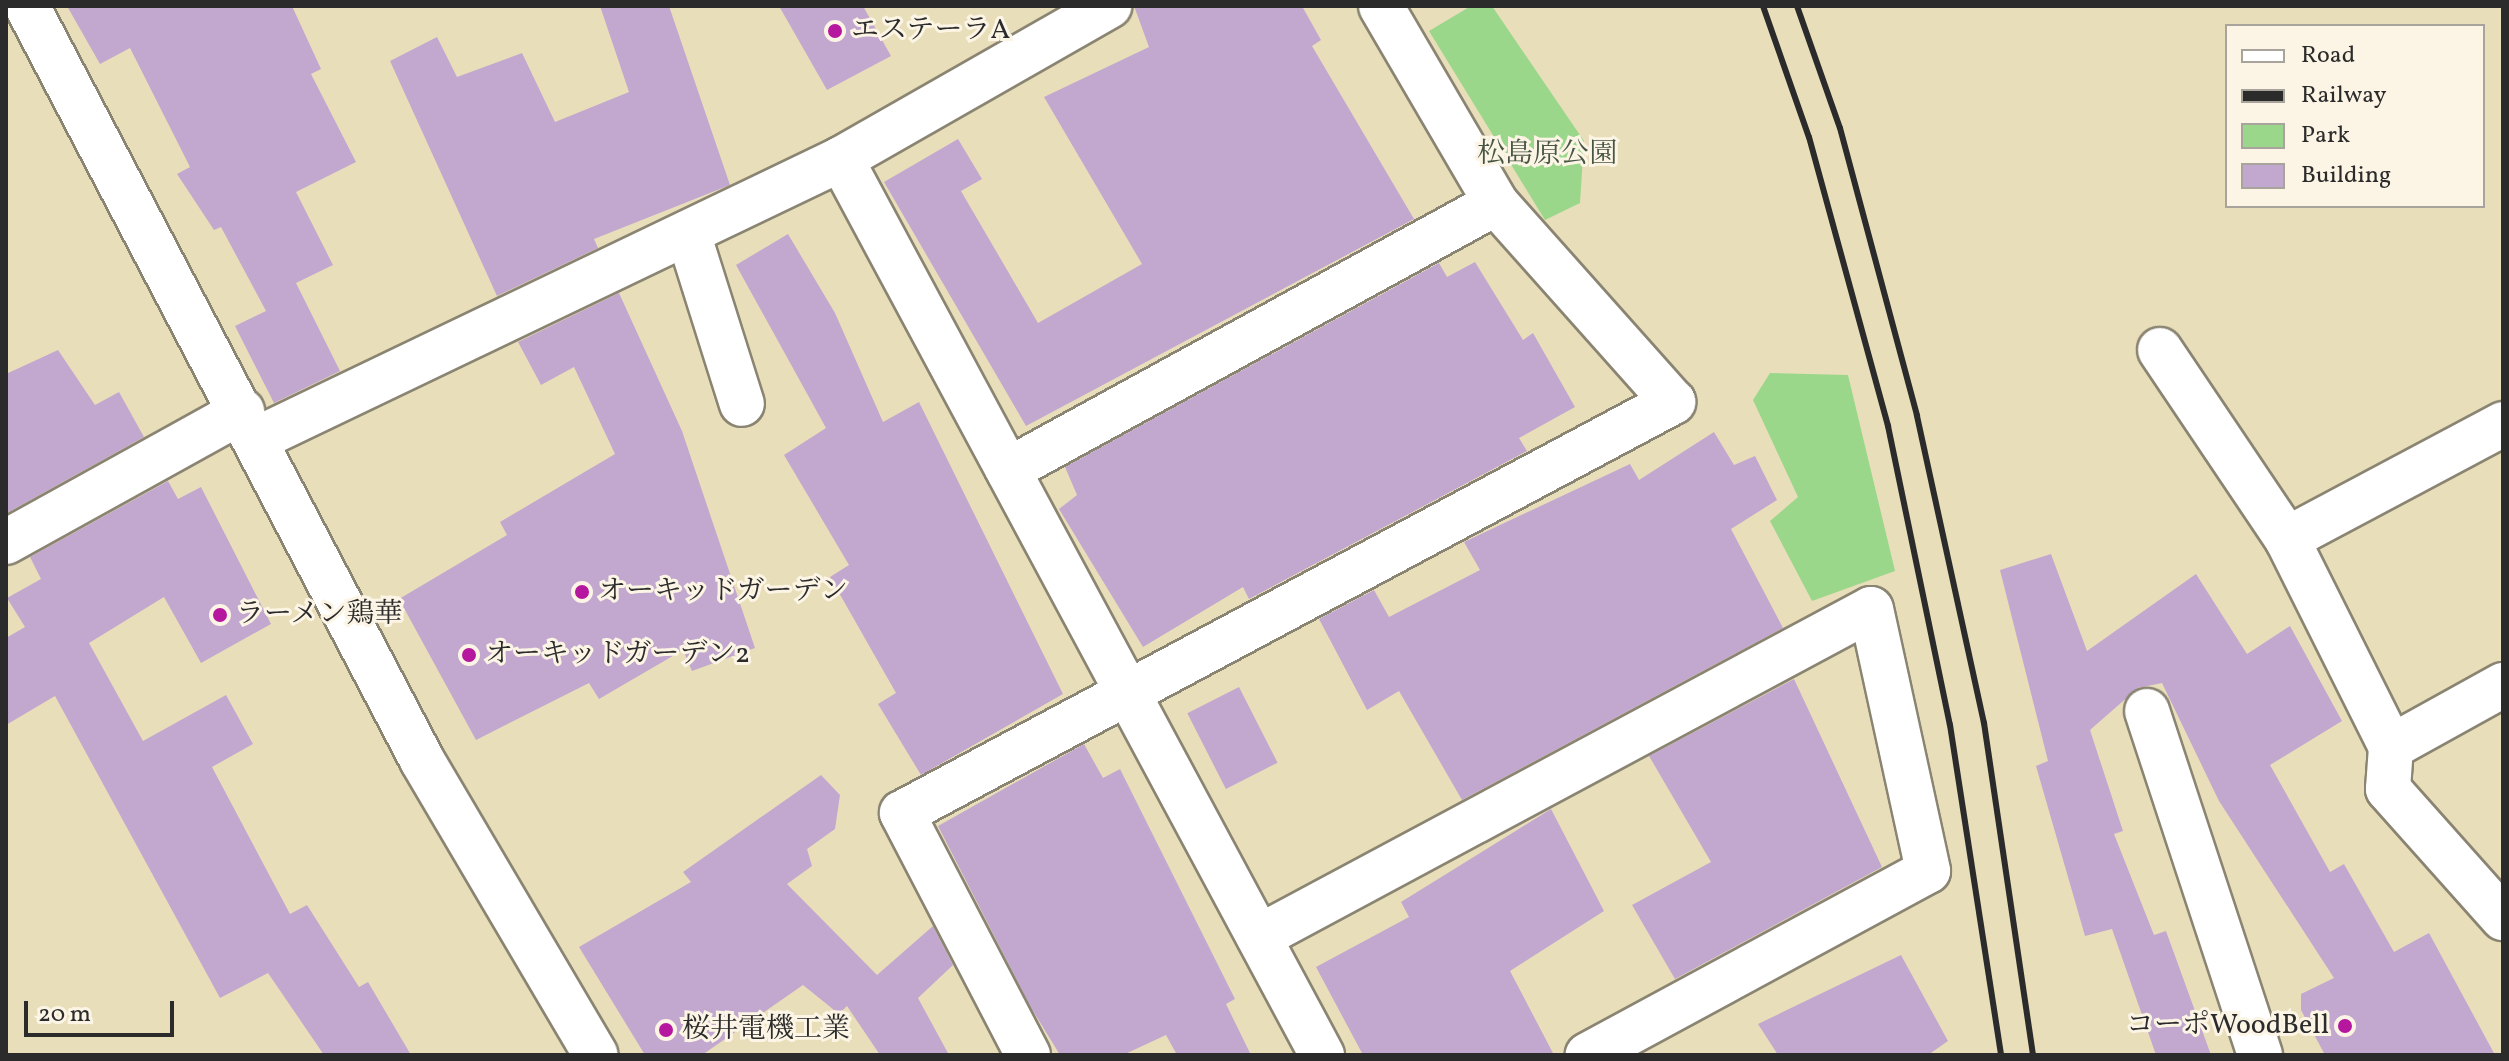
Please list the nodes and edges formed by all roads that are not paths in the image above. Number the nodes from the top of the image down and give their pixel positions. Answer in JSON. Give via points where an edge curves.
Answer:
{"nodes":[{"id":1,"x":27,"y":6,"type":"edge"},
{"id":2,"x":1109,"y":6,"type":"edge"},
{"id":3,"x":1381,"y":6,"type":"edge"},
{"id":4,"x":841,"y":159,"type":"junction"},
{"id":5,"x":1496,"y":203,"type":"junction"},
{"id":6,"x":688,"y":233,"type":"junction"},
{"id":7,"x":2160,"y":350,"type":"dead end"},
{"id":8,"x":742,"y":404,"type":"dead end"},
{"id":9,"x":2503,"y":424,"type":"edge"},
{"id":10,"x":250,"y":425,"type":"junction"},
{"id":11,"x":1008,"y":470,"type":"junction"},
{"id":12,"x":2287,"y":539,"type":"junction"},
{"id":13,"x":6,"y":542,"type":"edge"},
{"id":14,"x":2503,"y":685,"type":"edge"},
{"id":15,"x":1128,"y":693,"type":"junction"},
{"id":16,"x":2147,"y":711,"type":"dead end"},
{"id":17,"x":2391,"y":747,"type":"junction"},
{"id":18,"x":2503,"y":918,"type":"edge"},
{"id":19,"x":1259,"y":937,"type":"junction"},
{"id":20,"x":596,"y":1055,"type":"edge"},
{"id":21,"x":1028,"y":1055,"type":"edge"},
{"id":22,"x":1322,"y":1055,"type":"edge"},
{"id":23,"x":1587,"y":1055,"type":"edge"},
{"id":24,"x":2260,"y":1055,"type":"edge"}],
"edges":[{"from":1,"to":10,"type":"street"},
{"from":2,"to":4,"type":"street"},
{"from":3,"to":5,"type":"street"},
{"from":4,"to":6,"type":"street"},
{"from":4,"to":11,"type":"street"},
{"from":5,"to":11,"type":"street"},
{"from":5,"to":15,"type":"street","via":[[1673,402]]},
{"from":6,"to":8,"type":"street"},
{"from":6,"to":10,"type":"street"},
{"from":7,"to":12,"type":"street"},
{"from":9,"to":12,"type":"street"},
{"from":10,"to":13,"type":"street"},
{"from":10,"to":20,"type":"street","via":[[422,760]]},
{"from":11,"to":15,"type":"street"},
{"from":12,"to":17,"type":"street"},
{"from":14,"to":17,"type":"street"},
{"from":15,"to":19,"type":"street"},
{"from":15,"to":21,"type":"street","via":[[902,813]]},
{"from":16,"to":24,"type":"street"},
{"from":17,"to":18,"type":"street","via":[[2388,789]]},
{"from":19,"to":22,"type":"street"},
{"from":19,"to":23,"type":"street","via":[[1871,609],[1928,871]]}]}
